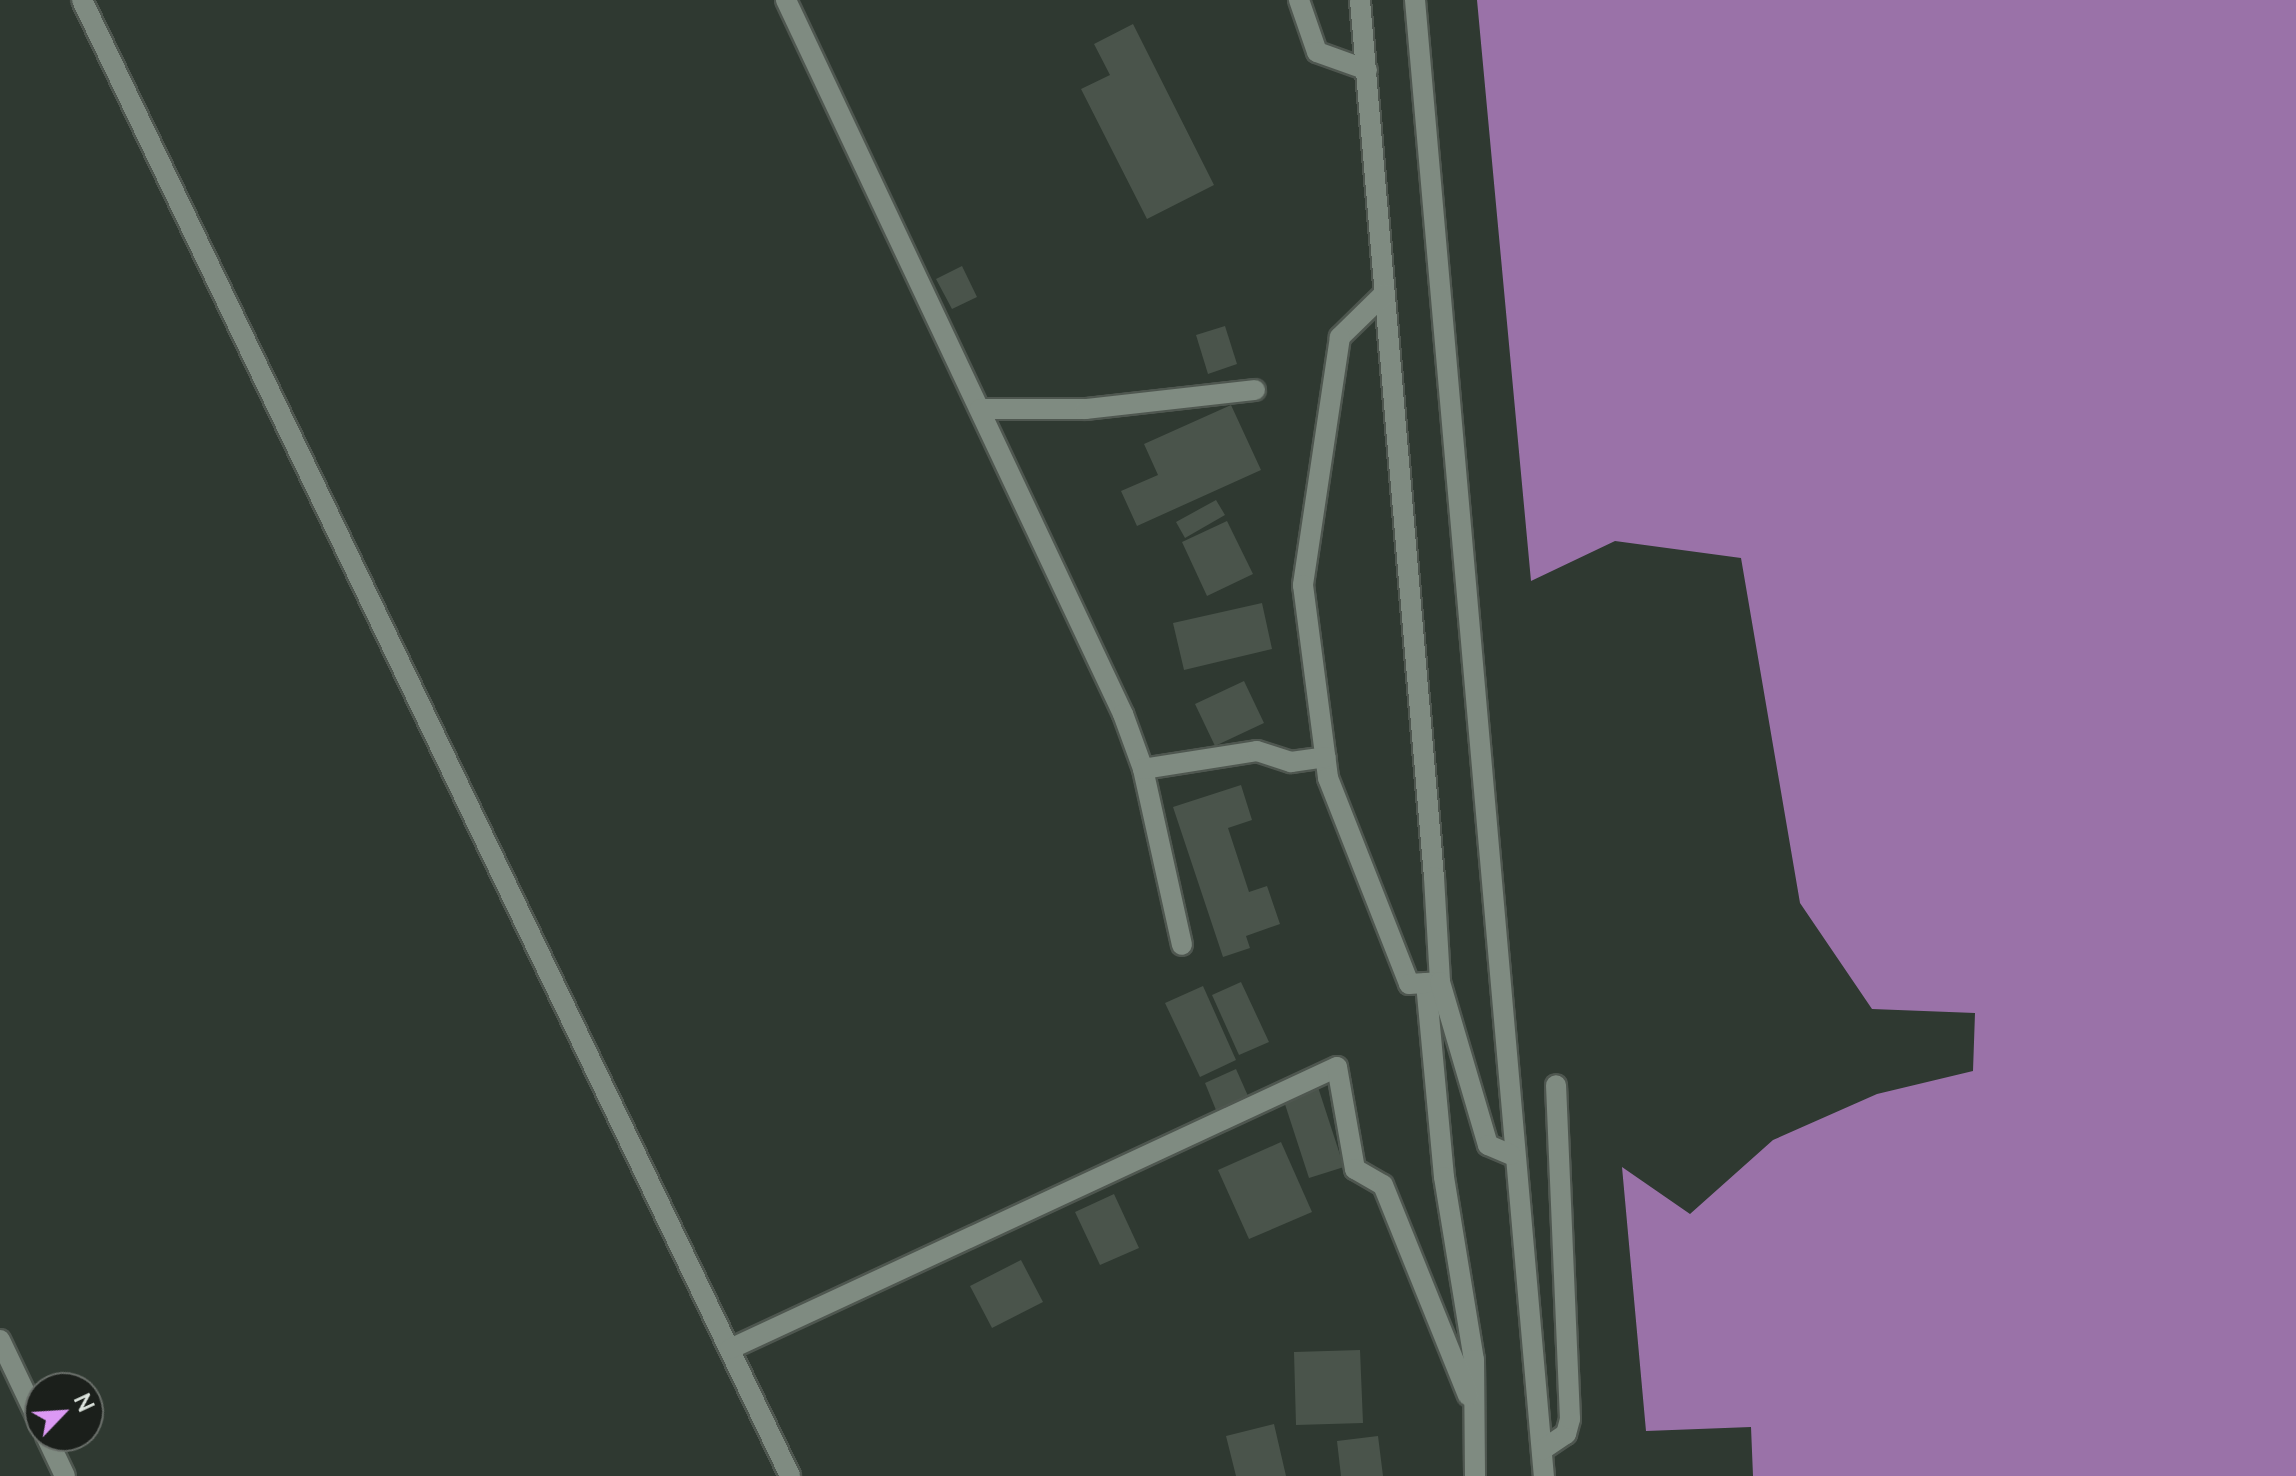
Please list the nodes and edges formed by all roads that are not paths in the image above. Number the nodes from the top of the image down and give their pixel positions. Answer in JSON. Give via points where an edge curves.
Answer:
{"nodes":[{"id":1,"x":82,"y":0,"type":"edge"},
{"id":2,"x":786,"y":0,"type":"edge"},
{"id":3,"x":1299,"y":0,"type":"edge"},
{"id":4,"x":1360,"y":0,"type":"edge"},
{"id":5,"x":1415,"y":0,"type":"edge"},
{"id":6,"x":1367,"y":70,"type":"junction"},
{"id":7,"x":1384,"y":294,"type":"junction"},
{"id":8,"x":1255,"y":390,"type":"dead end"},
{"id":9,"x":980,"y":409,"type":"junction"},
{"id":10,"x":1326,"y":757,"type":"junction"},
{"id":11,"x":1143,"y":769,"type":"junction"},
{"id":12,"x":1182,"y":945,"type":"dead end"},
{"id":13,"x":1433,"y":982,"type":"junction"},
{"id":14,"x":1556,"y":1085,"type":"dead end"},
{"id":15,"x":1511,"y":1155,"type":"junction"},
{"id":16,"x":0,"y":1340,"type":"edge"},
{"id":17,"x":730,"y":1349,"type":"junction"},
{"id":18,"x":24,"y":1390,"type":"edge"},
{"id":19,"x":1471,"y":1402,"type":"junction"},
{"id":20,"x":1542,"y":1450,"type":"junction"},
{"id":21,"x":54,"y":1452,"type":"edge"},
{"id":22,"x":65,"y":1476,"type":"edge"},
{"id":23,"x":790,"y":1476,"type":"edge"},
{"id":24,"x":1475,"y":1476,"type":"edge"},
{"id":25,"x":1544,"y":1476,"type":"edge"}],
"edges":[{"from":1,"to":17,"type":"street"},
{"from":2,"to":9,"type":"street"},
{"from":3,"to":6,"type":"street","via":[[1317,52]]},
{"from":4,"to":6,"type":"street"},
{"from":5,"to":15,"type":"street"},
{"from":6,"to":7,"type":"street"},
{"from":7,"to":10,"type":"street","via":[[1340,337],[1303,585]]},
{"from":7,"to":13,"type":"street"},
{"from":8,"to":9,"type":"street","via":[[1086,409]]},
{"from":9,"to":11,"type":"street"},
{"from":10,"to":11,"type":"street","via":[[1291,762],[1257,751]]},
{"from":10,"to":13,"type":"street","via":[[1328,778],[1409,984]]},
{"from":11,"to":12,"type":"street"},
{"from":13,"to":15,"type":"street","via":[[1488,1145]]},
{"from":13,"to":19,"type":"street","via":[[1444,1177],[1474,1360]]},
{"from":14,"to":20,"type":"street","via":[[1570,1419],[1566,1434]]},
{"from":15,"to":20,"type":"street"},
{"from":16,"to":18,"type":"street"},
{"from":17,"to":19,"type":"street","via":[[1337,1067],[1355,1169],[1383,1185]]},
{"from":17,"to":23,"type":"street"},
{"from":19,"to":24,"type":"street"},
{"from":20,"to":25,"type":"street"},
{"from":21,"to":22,"type":"street"}]}
